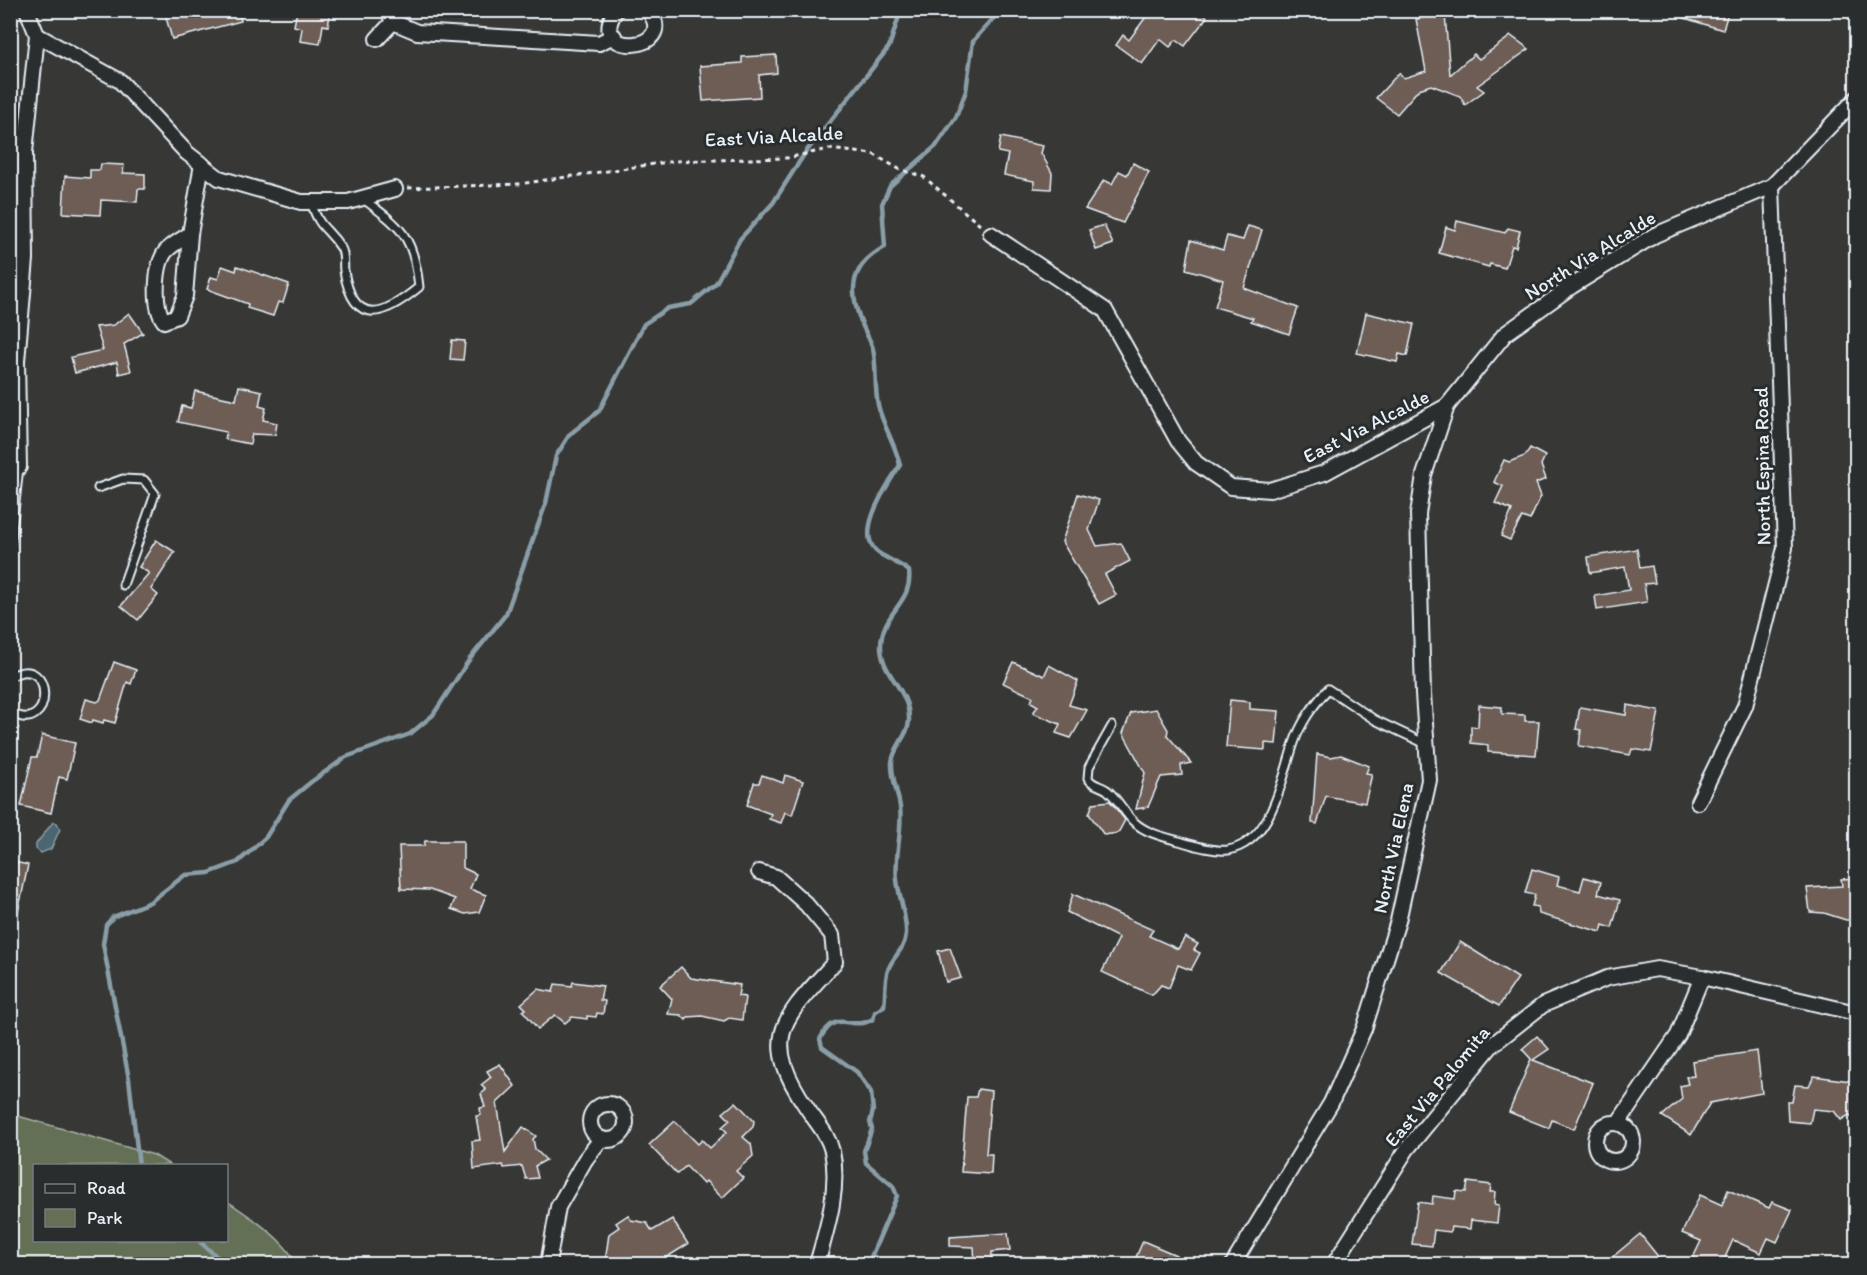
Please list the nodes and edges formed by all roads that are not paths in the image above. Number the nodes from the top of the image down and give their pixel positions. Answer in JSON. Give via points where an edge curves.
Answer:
{"nodes":[{"id":1,"x":27,"y":10,"type":"edge"},
{"id":2,"x":616,"y":10,"type":"edge"},
{"id":3,"x":648,"y":10,"type":"edge"},
{"id":4,"x":390,"y":16,"type":"edge"},
{"id":5,"x":37,"y":35,"type":"junction"},
{"id":6,"x":614,"y":36,"type":"junction"},
{"id":7,"x":377,"y":39,"type":"dead end"},
{"id":8,"x":1857,"y":99,"type":"edge"},
{"id":9,"x":202,"y":164,"type":"junction"},
{"id":10,"x":1772,"y":186,"type":"junction"},
{"id":11,"x":395,"y":189,"type":"road end"},
{"id":12,"x":362,"y":198,"type":"junction"},
{"id":13,"x":311,"y":202,"type":"junction"},
{"id":14,"x":190,"y":234,"type":"junction"},
{"id":15,"x":991,"y":234,"type":"road end"},
{"id":16,"x":15,"y":343,"type":"edge"},
{"id":17,"x":1448,"y":406,"type":"junction"},
{"id":18,"x":19,"y":467,"type":"joint"},
{"id":19,"x":98,"y":488,"type":"dead end"},
{"id":20,"x":10,"y":548,"type":"edge"},
{"id":21,"x":123,"y":585,"type":"dead end"},
{"id":22,"x":10,"y":677,"type":"edge"},
{"id":23,"x":10,"y":712,"type":"edge"},
{"id":24,"x":1112,"y":726,"type":"dead end"},
{"id":25,"x":1426,"y":744,"type":"junction"},
{"id":26,"x":1698,"y":802,"type":"dead end"},
{"id":27,"x":759,"y":872,"type":"dead end"},
{"id":28,"x":1702,"y":977,"type":"junction"},
{"id":29,"x":1857,"y":1013,"type":"edge"},
{"id":30,"x":1618,"y":1123,"type":"dead end"},
{"id":31,"x":600,"y":1139,"type":"dead end"},
{"id":32,"x":548,"y":1264,"type":"edge"},
{"id":33,"x":817,"y":1264,"type":"edge"},
{"id":34,"x":1233,"y":1264,"type":"edge"},
{"id":35,"x":1334,"y":1264,"type":"edge"}],
"edges":[{"from":1,"to":5,"type":"street"},
{"from":2,"to":6,"type":"street","via":[[611,23]]},
{"from":3,"to":6,"type":"street","via":[[654,21],[646,41],[625,45]]},
{"from":4,"to":6,"type":"street","via":[[417,32],[599,43]]},
{"from":4,"to":7,"type":"street"},
{"from":5,"to":9,"type":"street","via":[[120,81]]},
{"from":5,"to":16,"type":"street","via":[[25,152],[26,258]]},
{"from":8,"to":10,"type":"street","name":"North Via Alcalde"},
{"from":9,"to":13,"type":"street","via":[[219,178]]},
{"from":9,"to":14,"type":"street"},
{"from":10,"to":17,"type":"street","name":"North Via Alcalde","via":[[1655,235],[1572,286],[1505,333]]},
{"from":10,"to":26,"type":"street","name":"North Espina Road","via":[[1785,548],[1745,706]]},
{"from":11,"to":12,"type":"street"},
{"from":12,"to":13,"type":"street"},
{"from":12,"to":13,"type":"lane","via":[[399,226],[416,258],[419,287],[379,313],[367,311],[353,299],[342,249],[317,222]]},
{"from":14,"to":14,"type":"street","via":[[165,252],[161,261],[156,294],[158,310],[165,321],[182,309]]},
{"from":15,"to":17,"type":"street","name":"East Via Alcalde","via":[[1105,310],[1178,441],[1196,463],[1231,487],[1270,490],[1324,473]]},
{"from":16,"to":18,"type":"street"},
{"from":17,"to":25,"type":"street","name":"North Via Elena","via":[[1424,475],[1418,514]]},
{"from":18,"to":20,"type":"lane"},
{"from":19,"to":21,"type":"lane","via":[[123,479],[144,480],[155,494]]},
{"from":22,"to":23,"type":"lane","via":[[21,673],[34,675],[45,691],[39,710],[27,716]]},
{"from":24,"to":25,"type":"lane","via":[[1089,767],[1092,784],[1106,790],[1134,822],[1149,832],[1226,850],[1240,847],[1263,822],[1280,794],[1303,721],[1328,689],[1375,720]]},
{"from":25,"to":34,"type":"street","name":"North Via Elena","via":[[1429,780],[1398,921],[1364,1029],[1331,1103]]},
{"from":27,"to":33,"type":"street","via":[[776,877],[806,904],[832,935],[835,945],[835,962],[789,1014],[782,1035],[786,1074],[823,1129],[835,1168],[836,1183]]},
{"from":28,"to":29,"type":"street","name":"East Via Palomita"},
{"from":28,"to":30,"type":"street","via":[[1678,1035]]},
{"from":28,"to":35,"type":"street","name":"East Via Palomita","via":[[1657,969],[1606,978],[1543,1005],[1492,1045],[1407,1149]]},
{"from":31,"to":32,"type":"street","via":[[558,1207]]}]}
